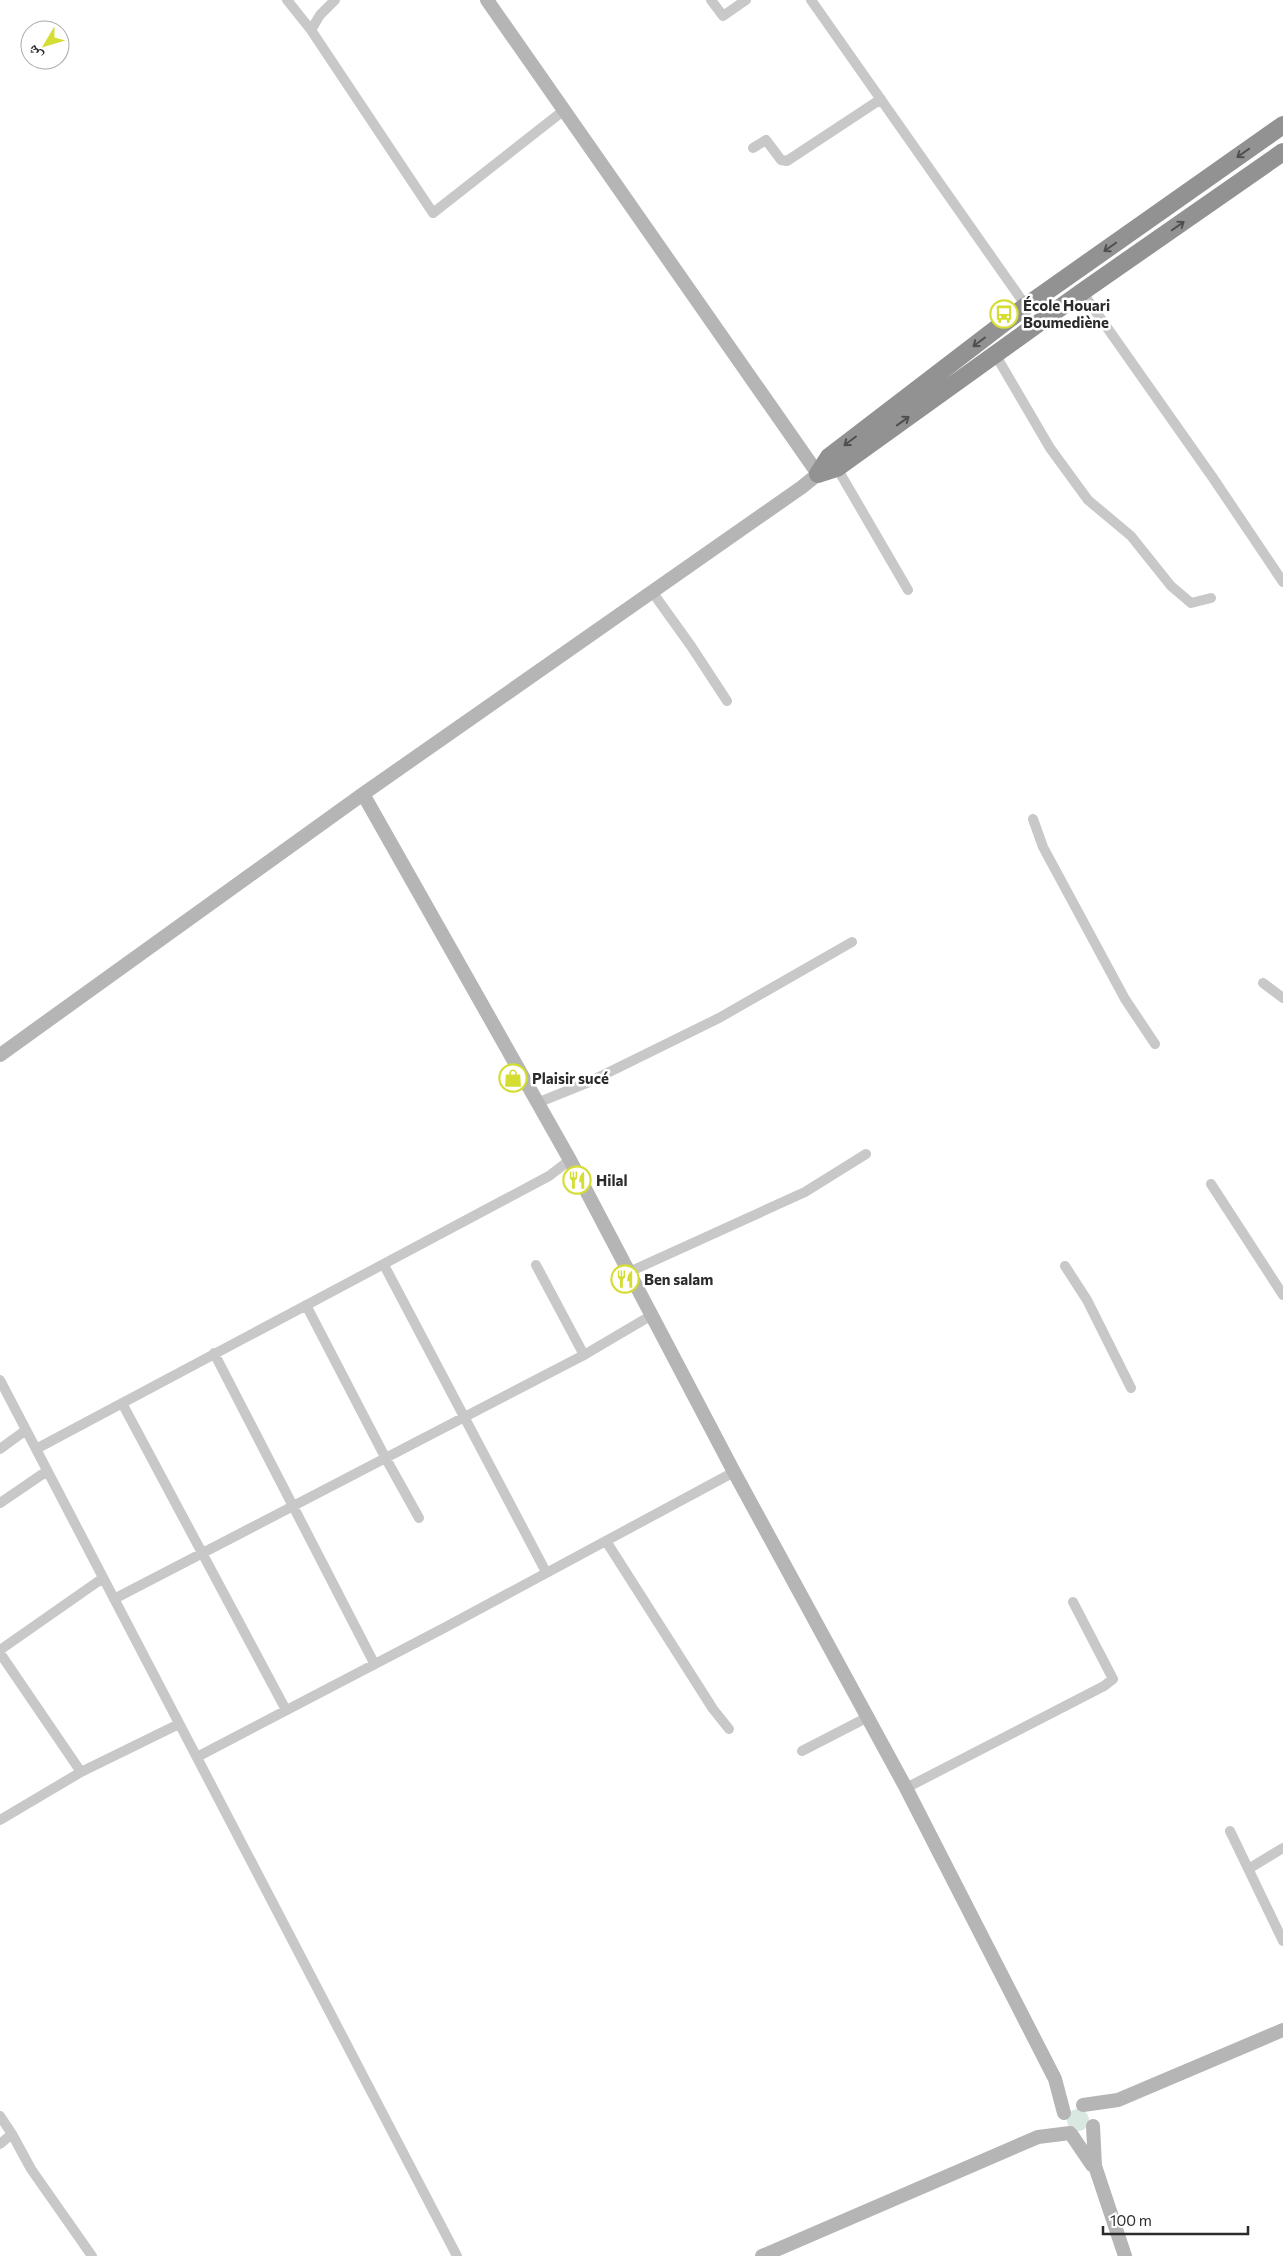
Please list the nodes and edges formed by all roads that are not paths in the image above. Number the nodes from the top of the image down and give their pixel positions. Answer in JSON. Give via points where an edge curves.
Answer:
{"nodes":[{"id":1,"x":287,"y":0,"type":"edge"},
{"id":2,"x":335,"y":0,"type":"edge"},
{"id":3,"x":487,"y":0,"type":"edge"},
{"id":4,"x":711,"y":0,"type":"edge"},
{"id":5,"x":746,"y":0,"type":"edge"},
{"id":6,"x":811,"y":0,"type":"edge"},
{"id":7,"x":311,"y":30,"type":"junction"},
{"id":8,"x":880,"y":99,"type":"junction"},
{"id":9,"x":563,"y":111,"type":"junction"},
{"id":10,"x":1283,"y":125,"type":"edge"},
{"id":11,"x":754,"y":148,"type":"dead end"},
{"id":12,"x":1283,"y":152,"type":"edge"},
{"id":13,"x":1082,"y":292,"type":"junction"},
{"id":14,"x":1026,"y":306,"type":"junction"},
{"id":15,"x":995,"y":354,"type":"junction"},
{"id":16,"x":837,"y":468,"type":"junction"},
{"id":17,"x":818,"y":474,"type":"junction"},
{"id":18,"x":1283,"y":582,"type":"edge"},
{"id":19,"x":908,"y":590,"type":"dead end"},
{"id":20,"x":653,"y":593,"type":"junction"},
{"id":21,"x":1211,"y":598,"type":"dead end"},
{"id":22,"x":727,"y":701,"type":"dead end"},
{"id":23,"x":363,"y":794,"type":"junction"},
{"id":24,"x":1034,"y":819,"type":"dead end"},
{"id":25,"x":852,"y":942,"type":"dead end"},
{"id":26,"x":1262,"y":983,"type":"dead end"},
{"id":27,"x":1283,"y":998,"type":"edge"},
{"id":28,"x":1154,"y":1044,"type":"dead end"},
{"id":29,"x":0,"y":1055,"type":"edge"},
{"id":30,"x":538,"y":1103,"type":"junction"},
{"id":31,"x":866,"y":1154,"type":"dead end"},
{"id":32,"x":570,"y":1160,"type":"junction"},
{"id":33,"x":1211,"y":1184,"type":"dead end"},
{"id":34,"x":384,"y":1265,"type":"junction"},
{"id":35,"x":536,"y":1265,"type":"dead end"},
{"id":36,"x":1065,"y":1266,"type":"dead end"},
{"id":37,"x":629,"y":1272,"type":"junction"},
{"id":38,"x":1283,"y":1295,"type":"edge"},
{"id":39,"x":306,"y":1306,"type":"junction"},
{"id":40,"x":652,"y":1315,"type":"junction"},
{"id":41,"x":214,"y":1353,"type":"junction"},
{"id":42,"x":584,"y":1355,"type":"junction"},
{"id":43,"x":0,"y":1380,"type":"edge"},
{"id":44,"x":1131,"y":1388,"type":"dead end"},
{"id":45,"x":122,"y":1403,"type":"junction"},
{"id":46,"x":464,"y":1416,"type":"junction"},
{"id":47,"x":26,"y":1430,"type":"junction"},
{"id":48,"x":0,"y":1449,"type":"edge"},
{"id":49,"x":36,"y":1449,"type":"junction"},
{"id":50,"x":385,"y":1457,"type":"junction"},
{"id":51,"x":47,"y":1471,"type":"junction"},
{"id":52,"x":734,"y":1472,"type":"junction"},
{"id":53,"x":0,"y":1504,"type":"edge"},
{"id":54,"x":294,"y":1504,"type":"junction"},
{"id":55,"x":420,"y":1518,"type":"dead end"},
{"id":56,"x":606,"y":1541,"type":"junction"},
{"id":57,"x":202,"y":1552,"type":"junction"},
{"id":58,"x":546,"y":1572,"type":"junction"},
{"id":59,"x":103,"y":1578,"type":"junction"},
{"id":60,"x":114,"y":1598,"type":"junction"},
{"id":61,"x":1073,"y":1602,"type":"dead end"},
{"id":62,"x":0,"y":1652,"type":"edge"},
{"id":63,"x":374,"y":1663,"type":"junction"},
{"id":64,"x":286,"y":1710,"type":"junction"},
{"id":65,"x":868,"y":1717,"type":"junction"},
{"id":66,"x":179,"y":1724,"type":"junction"},
{"id":67,"x":729,"y":1728,"type":"dead end"},
{"id":68,"x":802,"y":1751,"type":"dead end"},
{"id":69,"x":197,"y":1757,"type":"junction"},
{"id":70,"x":81,"y":1772,"type":"junction"},
{"id":71,"x":906,"y":1788,"type":"junction"},
{"id":72,"x":1,"y":1816,"type":"edge"},
{"id":73,"x":1230,"y":1831,"type":"dead end"},
{"id":74,"x":1283,"y":1848,"type":"edge"},
{"id":75,"x":1250,"y":1868,"type":"junction"},
{"id":76,"x":1283,"y":1941,"type":"edge"},
{"id":77,"x":1283,"y":2030,"type":"edge"},
{"id":78,"x":1055,"y":2079,"type":"junction"},
{"id":79,"x":1118,"y":2100,"type":"junction"},
{"id":80,"x":1081,"y":2104,"type":"junction"},
{"id":81,"x":1063,"y":2114,"type":"junction"},
{"id":82,"x":0,"y":2116,"type":"edge"},
{"id":83,"x":1093,"y":2125,"type":"junction"},
{"id":84,"x":1070,"y":2133,"type":"junction"},
{"id":85,"x":12,"y":2134,"type":"junction"},
{"id":86,"x":1038,"y":2137,"type":"junction"},
{"id":87,"x":0,"y":2144,"type":"edge"},
{"id":88,"x":1097,"y":2175,"type":"junction"},
{"id":89,"x":92,"y":2256,"type":"edge"},
{"id":90,"x":457,"y":2256,"type":"edge"},
{"id":91,"x":762,"y":2256,"type":"edge"},
{"id":92,"x":1125,"y":2256,"type":"edge"}],
"edges":[{"from":1,"to":7,"type":"street"},
{"from":2,"to":7,"type":"street"},
{"from":3,"to":9,"type":"main road"},
{"from":4,"to":5,"type":"street","via":[[723,16]]},
{"from":6,"to":8,"type":"street"},
{"from":7,"to":9,"type":"street","via":[[433,213]]},
{"from":8,"to":11,"type":"street","via":[[787,161],[781,160],[766,140]]},
{"from":8,"to":14,"type":"street"},
{"from":9,"to":17,"type":"main road"},
{"from":10,"to":14,"type":"highway","one_way":true},
{"from":13,"to":12,"type":"highway","one_way":true},
{"from":13,"to":15,"type":"highway"},
{"from":13,"to":18,"type":"street"},
{"from":14,"to":17,"type":"highway","one_way":true,"via":[[829,457]]},
{"from":16,"to":15,"type":"highway","one_way":true},
{"from":15,"to":21,"type":"street","via":[[1050,448],[1088,500],[1131,536],[1171,586],[1191,603]]},
{"from":16,"to":17,"type":"highway"},
{"from":16,"to":19,"type":"street"},
{"from":17,"to":20,"type":"main road"},
{"from":20,"to":22,"type":"street"},
{"from":20,"to":23,"type":"main road"},
{"from":23,"to":29,"type":"main road"},
{"from":23,"to":30,"type":"main road"},
{"from":24,"to":28,"type":"street","via":[[1043,847],[1125,999]]},
{"from":25,"to":30,"type":"street","via":[[719,1018],[589,1082]]},
{"from":26,"to":27,"type":"street"},
{"from":30,"to":32,"type":"main road"},
{"from":31,"to":37,"type":"street","via":[[805,1192]]},
{"from":32,"to":34,"type":"street","via":[[549,1176]]},
{"from":32,"to":37,"type":"main road"},
{"from":33,"to":38,"type":"street"},
{"from":34,"to":39,"type":"street"},
{"from":34,"to":46,"type":"street"},
{"from":35,"to":42,"type":"street"},
{"from":36,"to":44,"type":"street","via":[[1087,1300]]},
{"from":37,"to":40,"type":"main road"},
{"from":39,"to":41,"type":"street"},
{"from":39,"to":50,"type":"street"},
{"from":40,"to":42,"type":"street"},
{"from":40,"to":52,"type":"main road"},
{"from":41,"to":45,"type":"street"},
{"from":41,"to":54,"type":"street"},
{"from":42,"to":46,"type":"street"},
{"from":43,"to":47,"type":"street"},
{"from":45,"to":49,"type":"street"},
{"from":45,"to":57,"type":"street"},
{"from":46,"to":50,"type":"street"},
{"from":46,"to":58,"type":"street"},
{"from":47,"to":48,"type":"street"},
{"from":47,"to":49,"type":"street"},
{"from":49,"to":51,"type":"street"},
{"from":50,"to":54,"type":"street"},
{"from":50,"to":55,"type":"street"},
{"from":51,"to":53,"type":"street"},
{"from":51,"to":59,"type":"street"},
{"from":52,"to":56,"type":"street"},
{"from":52,"to":65,"type":"main road"},
{"from":54,"to":57,"type":"street"},
{"from":54,"to":63,"type":"street"},
{"from":56,"to":58,"type":"street"},
{"from":56,"to":67,"type":"street","via":[[713,1709]]},
{"from":57,"to":60,"type":"street"},
{"from":57,"to":64,"type":"street"},
{"from":58,"to":63,"type":"street"},
{"from":59,"to":60,"type":"street"},
{"from":59,"to":62,"type":"street"},
{"from":60,"to":66,"type":"street"},
{"from":61,"to":71,"type":"street","via":[[1113,1679]]},
{"from":62,"to":70,"type":"street"},
{"from":63,"to":64,"type":"street"},
{"from":64,"to":69,"type":"street"},
{"from":65,"to":68,"type":"street"},
{"from":65,"to":71,"type":"main road"},
{"from":66,"to":69,"type":"street"},
{"from":66,"to":70,"type":"street"},
{"from":69,"to":90,"type":"street"},
{"from":70,"to":72,"type":"street"},
{"from":71,"to":78,"type":"main road"},
{"from":73,"to":75,"type":"street"},
{"from":74,"to":75,"type":"street"},
{"from":75,"to":76,"type":"street"},
{"from":77,"to":79,"type":"main road"},
{"from":78,"to":80,"type":"main road","via":[[1067,2095]]},
{"from":78,"to":81,"type":"main road"},
{"from":79,"to":80,"type":"main road"},
{"from":79,"to":83,"type":"main road"},
{"from":80,"to":81,"type":"main road","via":[[1070,2106]]},
{"from":80,"to":83,"type":"main road","via":[[1093,2114]]},
{"from":81,"to":84,"type":"main road","via":[[1063,2125]]},
{"from":81,"to":86,"type":"main road"},
{"from":82,"to":85,"type":"street"},
{"from":83,"to":84,"type":"main road","via":[[1084,2135]]},
{"from":83,"to":88,"type":"main road","via":[[1093,2157]]},
{"from":84,"to":86,"type":"main road"},
{"from":84,"to":88,"type":"main road"},
{"from":85,"to":87,"type":"street"},
{"from":85,"to":89,"type":"street","via":[[31,2169]]},
{"from":86,"to":91,"type":"main road"},
{"from":88,"to":92,"type":"main road"}]}
